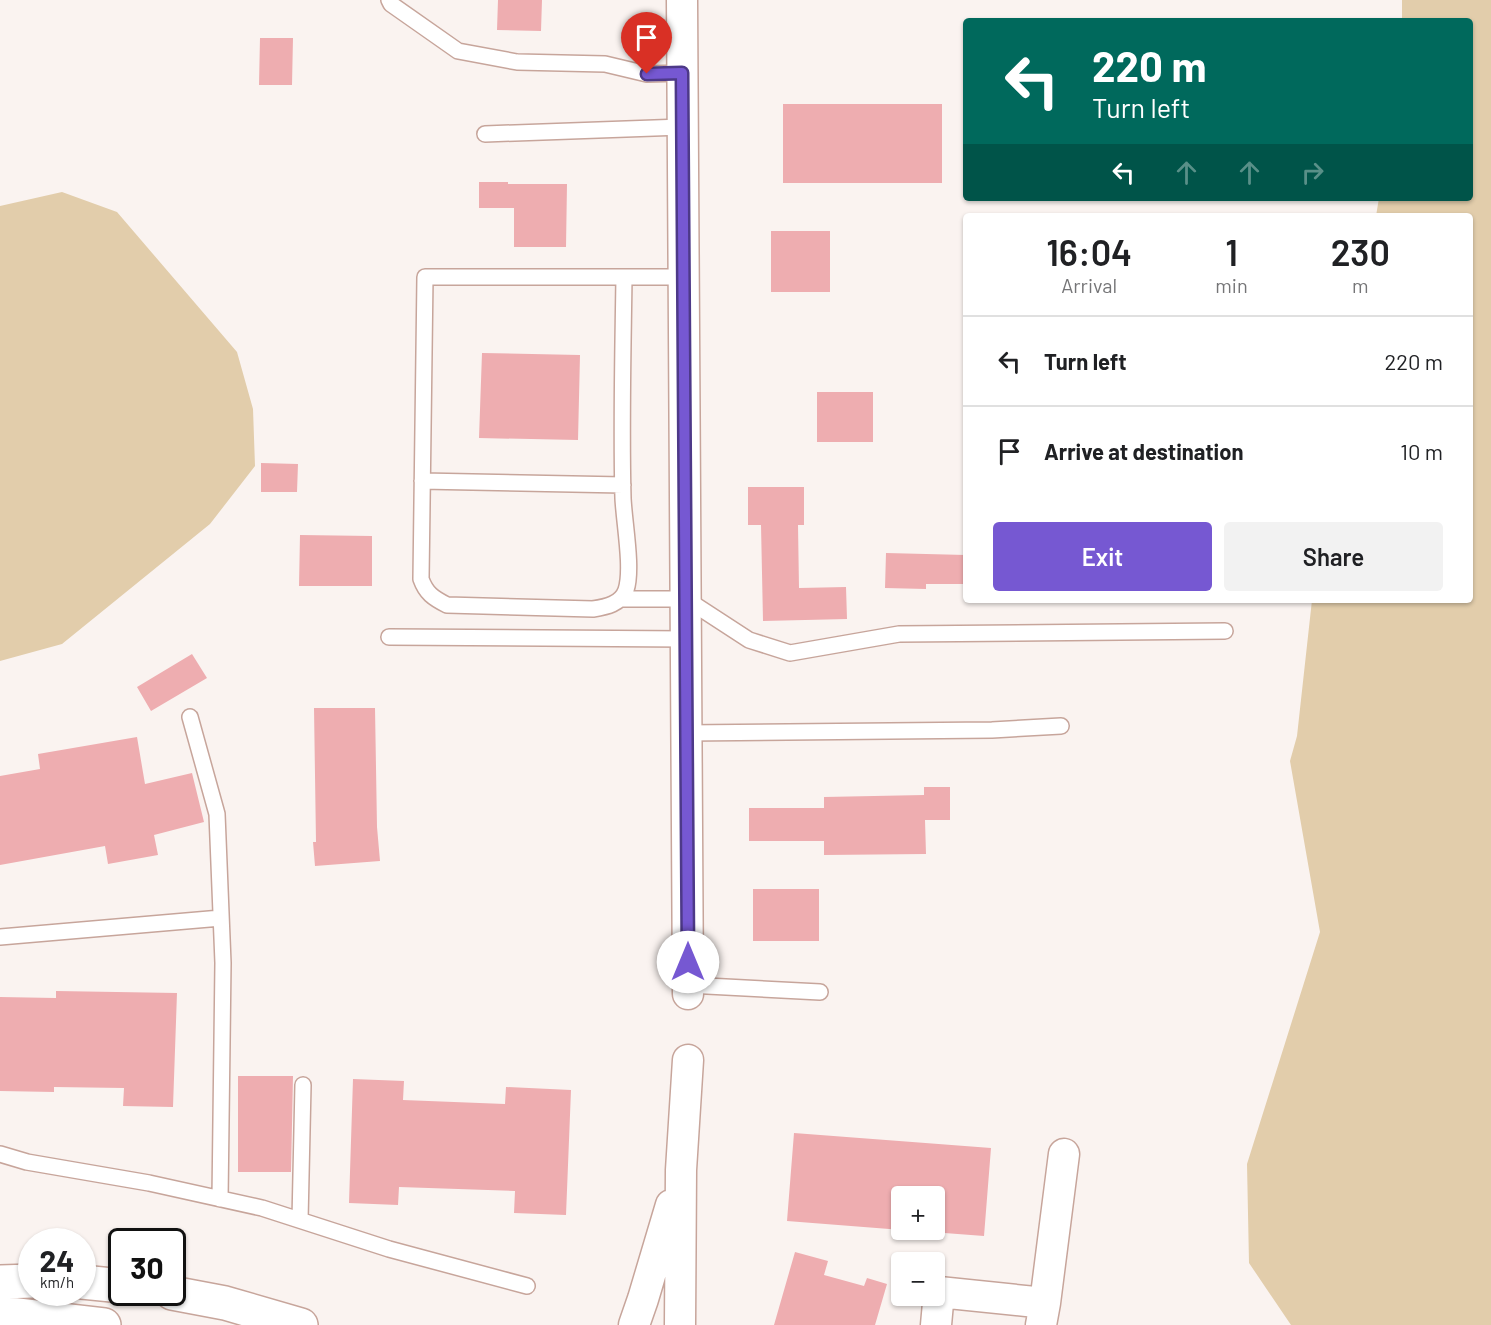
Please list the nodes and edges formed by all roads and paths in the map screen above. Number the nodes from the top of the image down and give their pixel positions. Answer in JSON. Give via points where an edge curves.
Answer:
{"nodes":[{"id":1,"x":390,"y":0,"type":"edge"},
{"id":2,"x":687,"y":0,"type":"edge"},
{"id":3,"x":682,"y":73,"type":"junction"},
{"id":4,"x":682,"y":127,"type":"junction"},
{"id":5,"x":485,"y":134,"type":"dead end"},
{"id":6,"x":684,"y":277,"type":"junction"},
{"id":7,"x":624,"y":278,"type":"junction"},
{"id":8,"x":422,"y":481,"type":"junction"},
{"id":9,"x":623,"y":485,"type":"junction"},
{"id":10,"x":622,"y":599,"type":"junction"},
{"id":11,"x":686,"y":600,"type":"junction"},
{"id":12,"x":1225,"y":631,"type":"dead end"},
{"id":13,"x":389,"y":637,"type":"dead end"},
{"id":14,"x":686,"y":639,"type":"junction"},
{"id":15,"x":190,"y":717,"type":"dead end"},
{"id":16,"x":1061,"y":726,"type":"dead end"},
{"id":17,"x":686,"y":733,"type":"junction"},
{"id":18,"x":221,"y":918,"type":"junction"},
{"id":19,"x":0,"y":937,"type":"edge"},
{"id":20,"x":688,"y":989,"type":"joint"},
{"id":21,"x":820,"y":992,"type":"dead end"},
{"id":22,"x":688,"y":1060,"type":"dead end"},
{"id":23,"x":303,"y":1085,"type":"dead end"},
{"id":24,"x":0,"y":1154,"type":"edge"},
{"id":25,"x":1064,"y":1155,"type":"dead end"},
{"id":26,"x":681,"y":1170,"type":"junction"},
{"id":27,"x":220,"y":1198,"type":"junction"},
{"id":28,"x":300,"y":1220,"type":"junction"},
{"id":29,"x":18,"y":1281,"type":"edge"},
{"id":30,"x":0,"y":1282,"type":"edge"},
{"id":31,"x":527,"y":1286,"type":"dead end"},
{"id":32,"x":186,"y":1296,"type":"edge"},
{"id":33,"x":0,"y":1313,"type":"edge"},
{"id":34,"x":1043,"y":1314,"type":"edge"},
{"id":35,"x":104,"y":1325,"type":"edge"},
{"id":36,"x":301,"y":1325,"type":"edge"},
{"id":37,"x":634,"y":1325,"type":"edge"},
{"id":38,"x":680,"y":1325,"type":"edge"},
{"id":39,"x":936,"y":1325,"type":"edge"}],
"edges":[{"from":1,"to":3,"type":"lane","via":[[459,51],[517,62],[605,64],[647,74]]},
{"from":2,"to":3,"type":"street"},
{"from":3,"to":4,"type":"street"},
{"from":4,"to":5,"type":"lane"},
{"from":4,"to":6,"type":"street"},
{"from":6,"to":7,"type":"lane"},
{"from":6,"to":11,"type":"street"},
{"from":7,"to":8,"type":"lane","via":[[425,278]]},
{"from":7,"to":9,"type":"lane"},
{"from":8,"to":9,"type":"lane"},
{"from":8,"to":10,"type":"lane","via":[[421,579],[424,590],[434,599],[447,605],[592,609]]},
{"from":9,"to":10,"type":"lane","via":[[627,589]]},
{"from":10,"to":11,"type":"lane"},
{"from":11,"to":12,"type":"lane","via":[[749,640],[790,653],[899,634]]},
{"from":11,"to":14,"type":"street"},
{"from":13,"to":14,"type":"lane"},
{"from":14,"to":17,"type":"street"},
{"from":15,"to":18,"type":"lane","via":[[217,814]]},
{"from":16,"to":17,"type":"lane"},
{"from":17,"to":20,"type":"street"},
{"from":18,"to":19,"type":"lane"},
{"from":18,"to":27,"type":"lane"},
{"from":20,"to":21,"type":"lane"},
{"from":22,"to":26,"type":"street"},
{"from":23,"to":28,"type":"lane"},
{"from":24,"to":27,"type":"lane"},
{"from":25,"to":34,"type":"street"},
{"from":26,"to":37,"type":"street"},
{"from":26,"to":38,"type":"street"},
{"from":27,"to":28,"type":"lane"},
{"from":28,"to":31,"type":"lane"},
{"from":29,"to":30,"type":"street"},
{"from":32,"to":36,"type":"street"},
{"from":33,"to":35,"type":"street"},
{"from":34,"to":39,"type":"street","via":[[939,1292]]}]}
